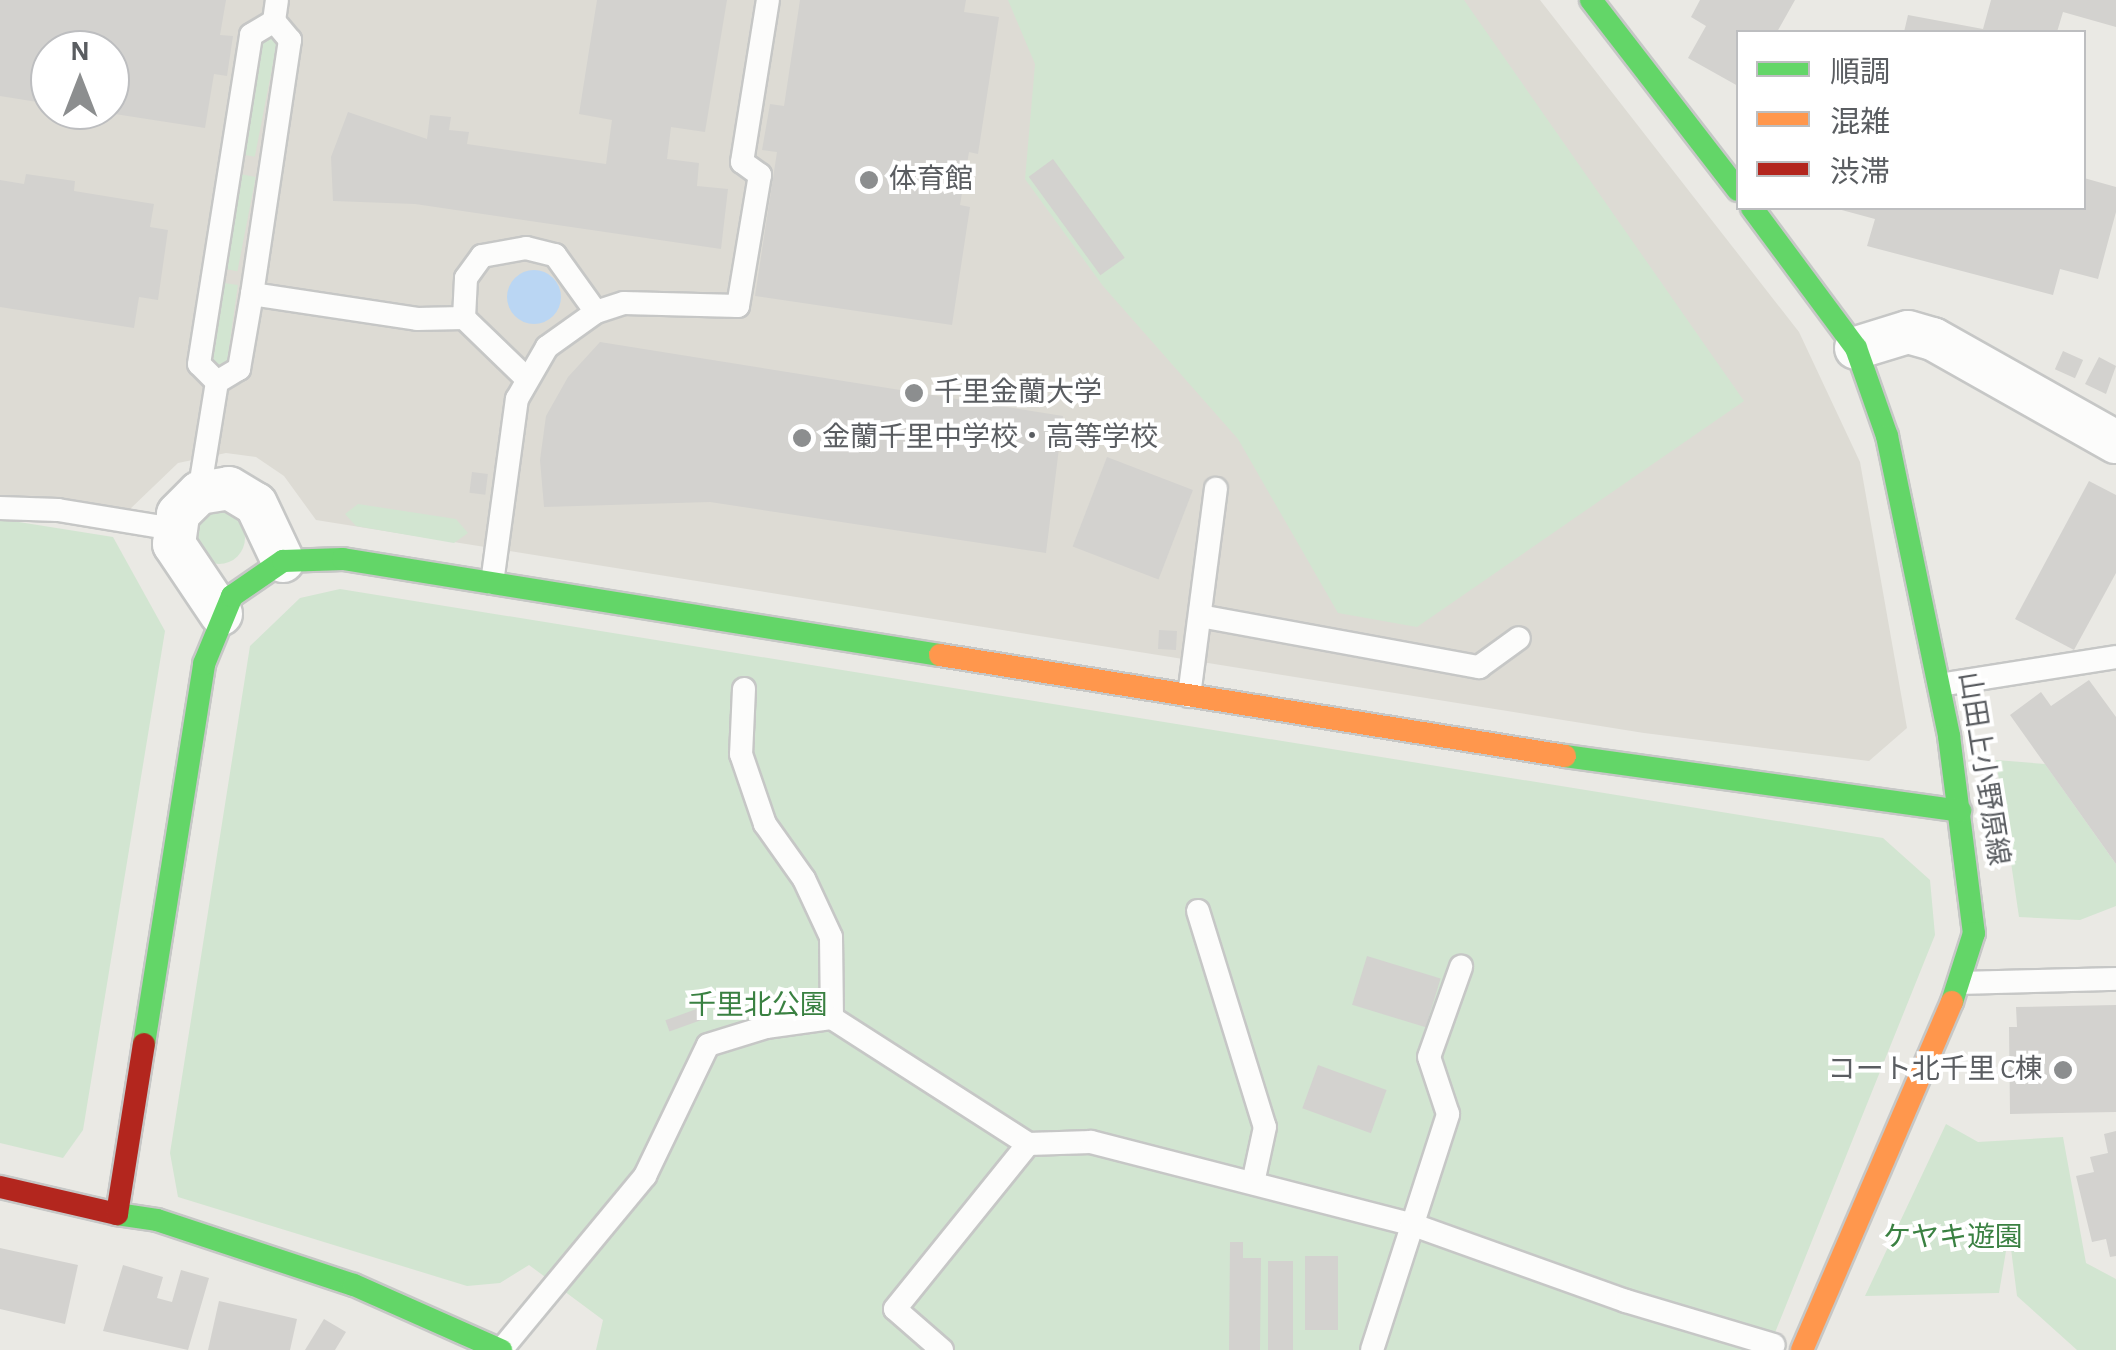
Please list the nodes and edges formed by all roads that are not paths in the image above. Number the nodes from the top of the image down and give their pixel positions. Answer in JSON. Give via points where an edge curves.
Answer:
{"nodes":[{"id":1,"x":768,"y":0,"type":"edge"},
{"id":2,"x":1591,"y":0,"type":"edge"},
{"id":3,"x":276,"y":10,"type":"edge"},
{"id":4,"x":1736,"y":187,"type":"edge"},
{"id":5,"x":1753,"y":210,"type":"edge"},
{"id":6,"x":252,"y":294,"type":"junction"},
{"id":7,"x":596,"y":312,"type":"junction"},
{"id":8,"x":464,"y":318,"type":"junction"},
{"id":9,"x":1856,"y":348,"type":"junction"},
{"id":10,"x":525,"y":377,"type":"junction"},
{"id":11,"x":216,"y":382,"type":"junction"},
{"id":12,"x":2116,"y":442,"type":"edge"},
{"id":13,"x":1216,"y":489,"type":"dead end"},
{"id":14,"x":199,"y":493,"type":"junction"},
{"id":15,"x":0,"y":508,"type":"edge"},
{"id":16,"x":174,"y":529,"type":"junction"},
{"id":17,"x":283,"y":561,"type":"junction"},
{"id":18,"x":492,"y":583,"type":"junction"},
{"id":19,"x":221,"y":614,"type":"junction"},
{"id":20,"x":1200,"y":616,"type":"junction"},
{"id":21,"x":1520,"y":638,"type":"dead end"},
{"id":22,"x":2116,"y":657,"type":"edge"},
{"id":23,"x":1940,"y":685,"type":"junction"},
{"id":24,"x":744,"y":689,"type":"dead end"},
{"id":25,"x":1189,"y":696,"type":"junction"},
{"id":26,"x":1960,"y":812,"type":"junction"},
{"id":27,"x":1198,"y":911,"type":"dead end"},
{"id":28,"x":1461,"y":967,"type":"dead end"},
{"id":29,"x":2116,"y":979,"type":"edge"},
{"id":30,"x":1960,"y":983,"type":"junction"},
{"id":31,"x":832,"y":1018,"type":"junction"},
{"id":32,"x":1028,"y":1144,"type":"junction"},
{"id":33,"x":1254,"y":1183,"type":"junction"},
{"id":34,"x":0,"y":1187,"type":"edge"},
{"id":35,"x":117,"y":1214,"type":"junction"},
{"id":36,"x":1411,"y":1224,"type":"junction"},
{"id":37,"x":1774,"y":1345,"type":"dead end"},
{"id":38,"x":501,"y":1350,"type":"edge"},
{"id":39,"x":942,"y":1350,"type":"edge"},
{"id":40,"x":1372,"y":1350,"type":"edge"},
{"id":41,"x":1802,"y":1350,"type":"edge"}],
"edges":[{"from":1,"to":7,"type":"lane","via":[[742,162],[760,175],[738,306],[646,302]]},
{"from":2,"to":4,"type":"street"},
{"from":3,"to":6,"type":"lane","via":[[290,40]]},
{"from":3,"to":11,"type":"lane","via":[[251,35],[199,364]]},
{"from":5,"to":9,"type":"street","name":"山田上小野原線"},
{"from":6,"to":8,"type":"lane","via":[[417,319]]},
{"from":6,"to":11,"type":"lane","via":[[239,369]]},
{"from":7,"to":8,"type":"lane","via":[[564,262],[526,248],[482,256],[471,266]]},
{"from":7,"to":10,"type":"lane","via":[[547,346]]},
{"from":8,"to":10,"type":"lane"},
{"from":9,"to":12,"type":"street","via":[[1908,332],[1932,339]]},
{"from":9,"to":23,"type":"street","name":"山田上小野原線","via":[[1888,436]]},
{"from":10,"to":18,"type":"lane"},
{"from":11,"to":14,"type":"lane"},
{"from":13,"to":20,"type":"lane"},
{"from":14,"to":16,"type":"street"},
{"from":14,"to":17,"type":"street","via":[[229,488],[256,504]]},
{"from":15,"to":16,"type":"lane"},
{"from":16,"to":19,"type":"street","via":[[178,556]]},
{"from":17,"to":18,"type":"street","via":[[343,559]]},
{"from":17,"to":19,"type":"street","via":[[248,580]]},
{"from":18,"to":25,"type":"street"},
{"from":19,"to":35,"type":"street","via":[[204,664]]},
{"from":20,"to":21,"type":"lane","via":[[1479,667]]},
{"from":20,"to":25,"type":"lane"},
{"from":22,"to":23,"type":"lane"},
{"from":23,"to":26,"type":"street","name":"山田上小野原線"},
{"from":24,"to":31,"type":"lane","via":[[742,754],[764,824],[804,879],[831,937]]},
{"from":25,"to":26,"type":"street"},
{"from":26,"to":30,"type":"street","name":"山田上小野原線","via":[[1974,933]]},
{"from":27,"to":33,"type":"lane","via":[[1265,1127]]},
{"from":28,"to":36,"type":"lane","via":[[1429,1057],[1448,1114]]},
{"from":29,"to":30,"type":"lane"},
{"from":30,"to":41,"type":"street","name":"山田上小野原線"},
{"from":31,"to":32,"type":"lane"},
{"from":31,"to":38,"type":"lane","via":[[766,1026],[708,1045],[644,1176]]},
{"from":32,"to":33,"type":"lane","via":[[1091,1142]]},
{"from":32,"to":39,"type":"lane","via":[[895,1309]]},
{"from":33,"to":36,"type":"lane"},
{"from":34,"to":35,"type":"street"},
{"from":35,"to":38,"type":"street","via":[[157,1220],[354,1285]]},
{"from":36,"to":37,"type":"lane","via":[[1626,1301]]},
{"from":36,"to":40,"type":"lane"}]}
